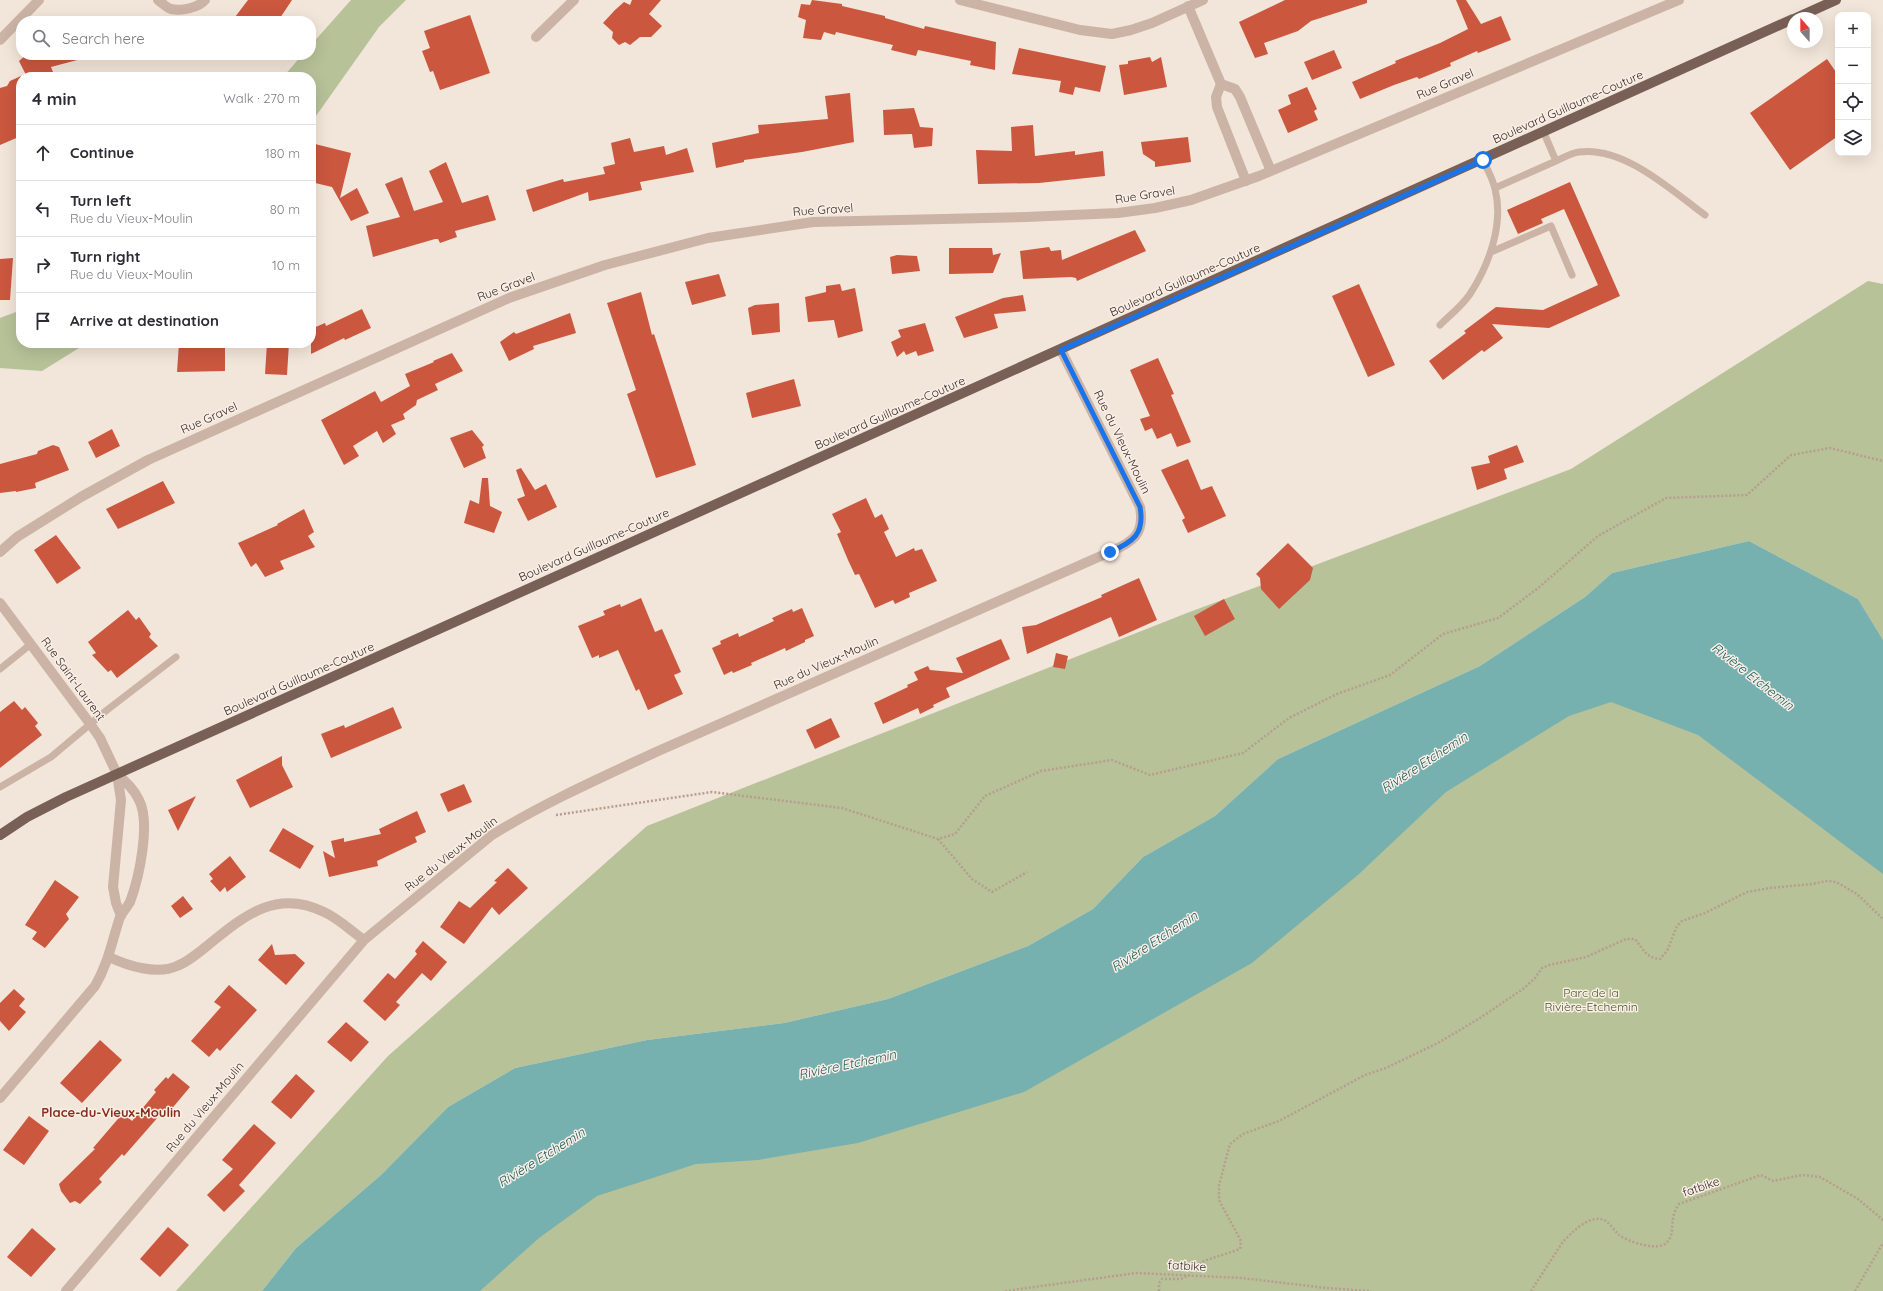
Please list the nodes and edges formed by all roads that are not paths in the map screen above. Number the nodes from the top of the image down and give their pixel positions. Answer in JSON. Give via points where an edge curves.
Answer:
{"nodes":[{"id":1,"x":39,"y":0,"type":"edge"},
{"id":2,"x":158,"y":0,"type":"edge"},
{"id":3,"x":205,"y":0,"type":"edge"},
{"id":4,"x":574,"y":0,"type":"edge"},
{"id":5,"x":964,"y":0,"type":"edge"},
{"id":6,"x":1203,"y":0,"type":"edge"},
{"id":7,"x":1679,"y":0,"type":"edge"},
{"id":8,"x":1836,"y":0,"type":"edge"},
{"id":9,"x":1188,"y":6,"type":"junction"},
{"id":10,"x":1809,"y":12,"type":"edge"},
{"id":11,"x":23,"y":16,"type":"edge"},
{"id":12,"x":1787,"y":23,"type":"edge"},
{"id":13,"x":16,"y":24,"type":"edge"},
{"id":14,"x":536,"y":37,"type":"dead end"},
{"id":15,"x":0,"y":40,"type":"edge"},
{"id":16,"x":1221,"y":84,"type":"junction"},
{"id":17,"x":1544,"y":133,"type":"junction"},
{"id":18,"x":1483,"y":160,"type":"junction"},
{"id":19,"x":1556,"y":161,"type":"junction"},
{"id":20,"x":1271,"y":171,"type":"junction"},
{"id":21,"x":1246,"y":181,"type":"junction"},
{"id":22,"x":1495,"y":188,"type":"junction"},
{"id":23,"x":1705,"y":215,"type":"dead end"},
{"id":24,"x":1491,"y":252,"type":"junction"},
{"id":25,"x":1572,"y":275,"type":"dead end"},
{"id":26,"x":1440,"y":325,"type":"dead end"},
{"id":27,"x":1061,"y":350,"type":"junction"},
{"id":28,"x":0,"y":552,"type":"edge"},
{"id":29,"x":0,"y":603,"type":"edge"},
{"id":30,"x":31,"y":644,"type":"junction"},
{"id":31,"x":176,"y":657,"type":"dead end"},
{"id":32,"x":0,"y":669,"type":"edge"},
{"id":33,"x":91,"y":725,"type":"junction"},
{"id":34,"x":117,"y":774,"type":"junction"},
{"id":35,"x":0,"y":787,"type":"edge"},
{"id":36,"x":0,"y":835,"type":"edge"},
{"id":37,"x":121,"y":916,"type":"junction"},
{"id":38,"x":364,"y":940,"type":"junction"},
{"id":39,"x":109,"y":957,"type":"junction"},
{"id":40,"x":0,"y":1098,"type":"edge"},
{"id":41,"x":66,"y":1291,"type":"edge"}],
"edges":[{"from":1,"to":11,"type":"street"},
{"from":2,"to":3,"type":"street","via":[[170,9],[183,9]]},
{"from":4,"to":14,"type":"street"},
{"from":5,"to":9,"type":"street","via":[[1080,30],[1112,34],[1138,28]]},
{"from":6,"to":9,"type":"street"},
{"from":7,"to":20,"type":"street","name":"Rue Gravel"},
{"from":8,"to":10,"type":"main road"},
{"from":9,"to":16,"type":"street"},
{"from":12,"to":17,"type":"main road","name":"Boulevard Guillaume-Couture"},
{"from":13,"to":15,"type":"street"},
{"from":16,"to":20,"type":"street","via":[[1235,89],[1240,97]]},
{"from":16,"to":21,"type":"street","via":[[1216,97],[1217,107]]},
{"from":17,"to":18,"type":"main road","name":"Boulevard Guillaume-Couture"},
{"from":17,"to":19,"type":"lane"},
{"from":18,"to":22,"type":"lane"},
{"from":18,"to":27,"type":"main road","name":"Boulevard Guillaume-Couture"},
{"from":19,"to":22,"type":"lane"},
{"from":19,"to":23,"type":"lane","via":[[1578,152],[1606,154],[1622,159],[1647,173]]},
{"from":20,"to":21,"type":"street","name":"Rue Gravel"},
{"from":21,"to":28,"type":"street","name":"Rue Gravel","via":[[1191,200],[1118,213],[813,222],[708,238],[605,265],[509,298],[148,460],[62,509],[17,537]]},
{"from":22,"to":24,"type":"lane","via":[[1498,207],[1496,233]]},
{"from":24,"to":25,"type":"lane","via":[[1551,226]]},
{"from":24,"to":26,"type":"lane","via":[[1469,296]]},
{"from":27,"to":34,"type":"main road","name":"Boulevard Guillaume-Couture"},
{"from":27,"to":38,"type":"street","name":"Rue du Vieux-Moulin","via":[[1140,507],[1142,519],[1138,534],[1125,545],[582,786],[492,835]]},
{"from":29,"to":30,"type":"street","name":"Rue Saint-Laurent"},
{"from":30,"to":32,"type":"lane"},
{"from":30,"to":33,"type":"street","name":"Rue Saint-Laurent"},
{"from":31,"to":33,"type":"lane"},
{"from":33,"to":34,"type":"street","name":"Rue Saint-Laurent"},
{"from":33,"to":35,"type":"lane","via":[[51,757]]},
{"from":34,"to":36,"type":"main road","name":"Boulevard Guillaume-Couture","via":[[27,817]]},
{"from":34,"to":37,"type":"street","via":[[121,800],[113,887]]},
{"from":34,"to":37,"type":"street","via":[[135,792],[140,802],[144,840],[130,902]]},
{"from":37,"to":39,"type":"street"},
{"from":38,"to":39,"type":"street","via":[[325,912],[300,904],[281,904],[244,916],[195,956],[177,966],[160,970],[125,964]]},
{"from":38,"to":41,"type":"street","name":"Rue du Vieux-Moulin"},
{"from":39,"to":40,"type":"street","via":[[95,986]]}]}
